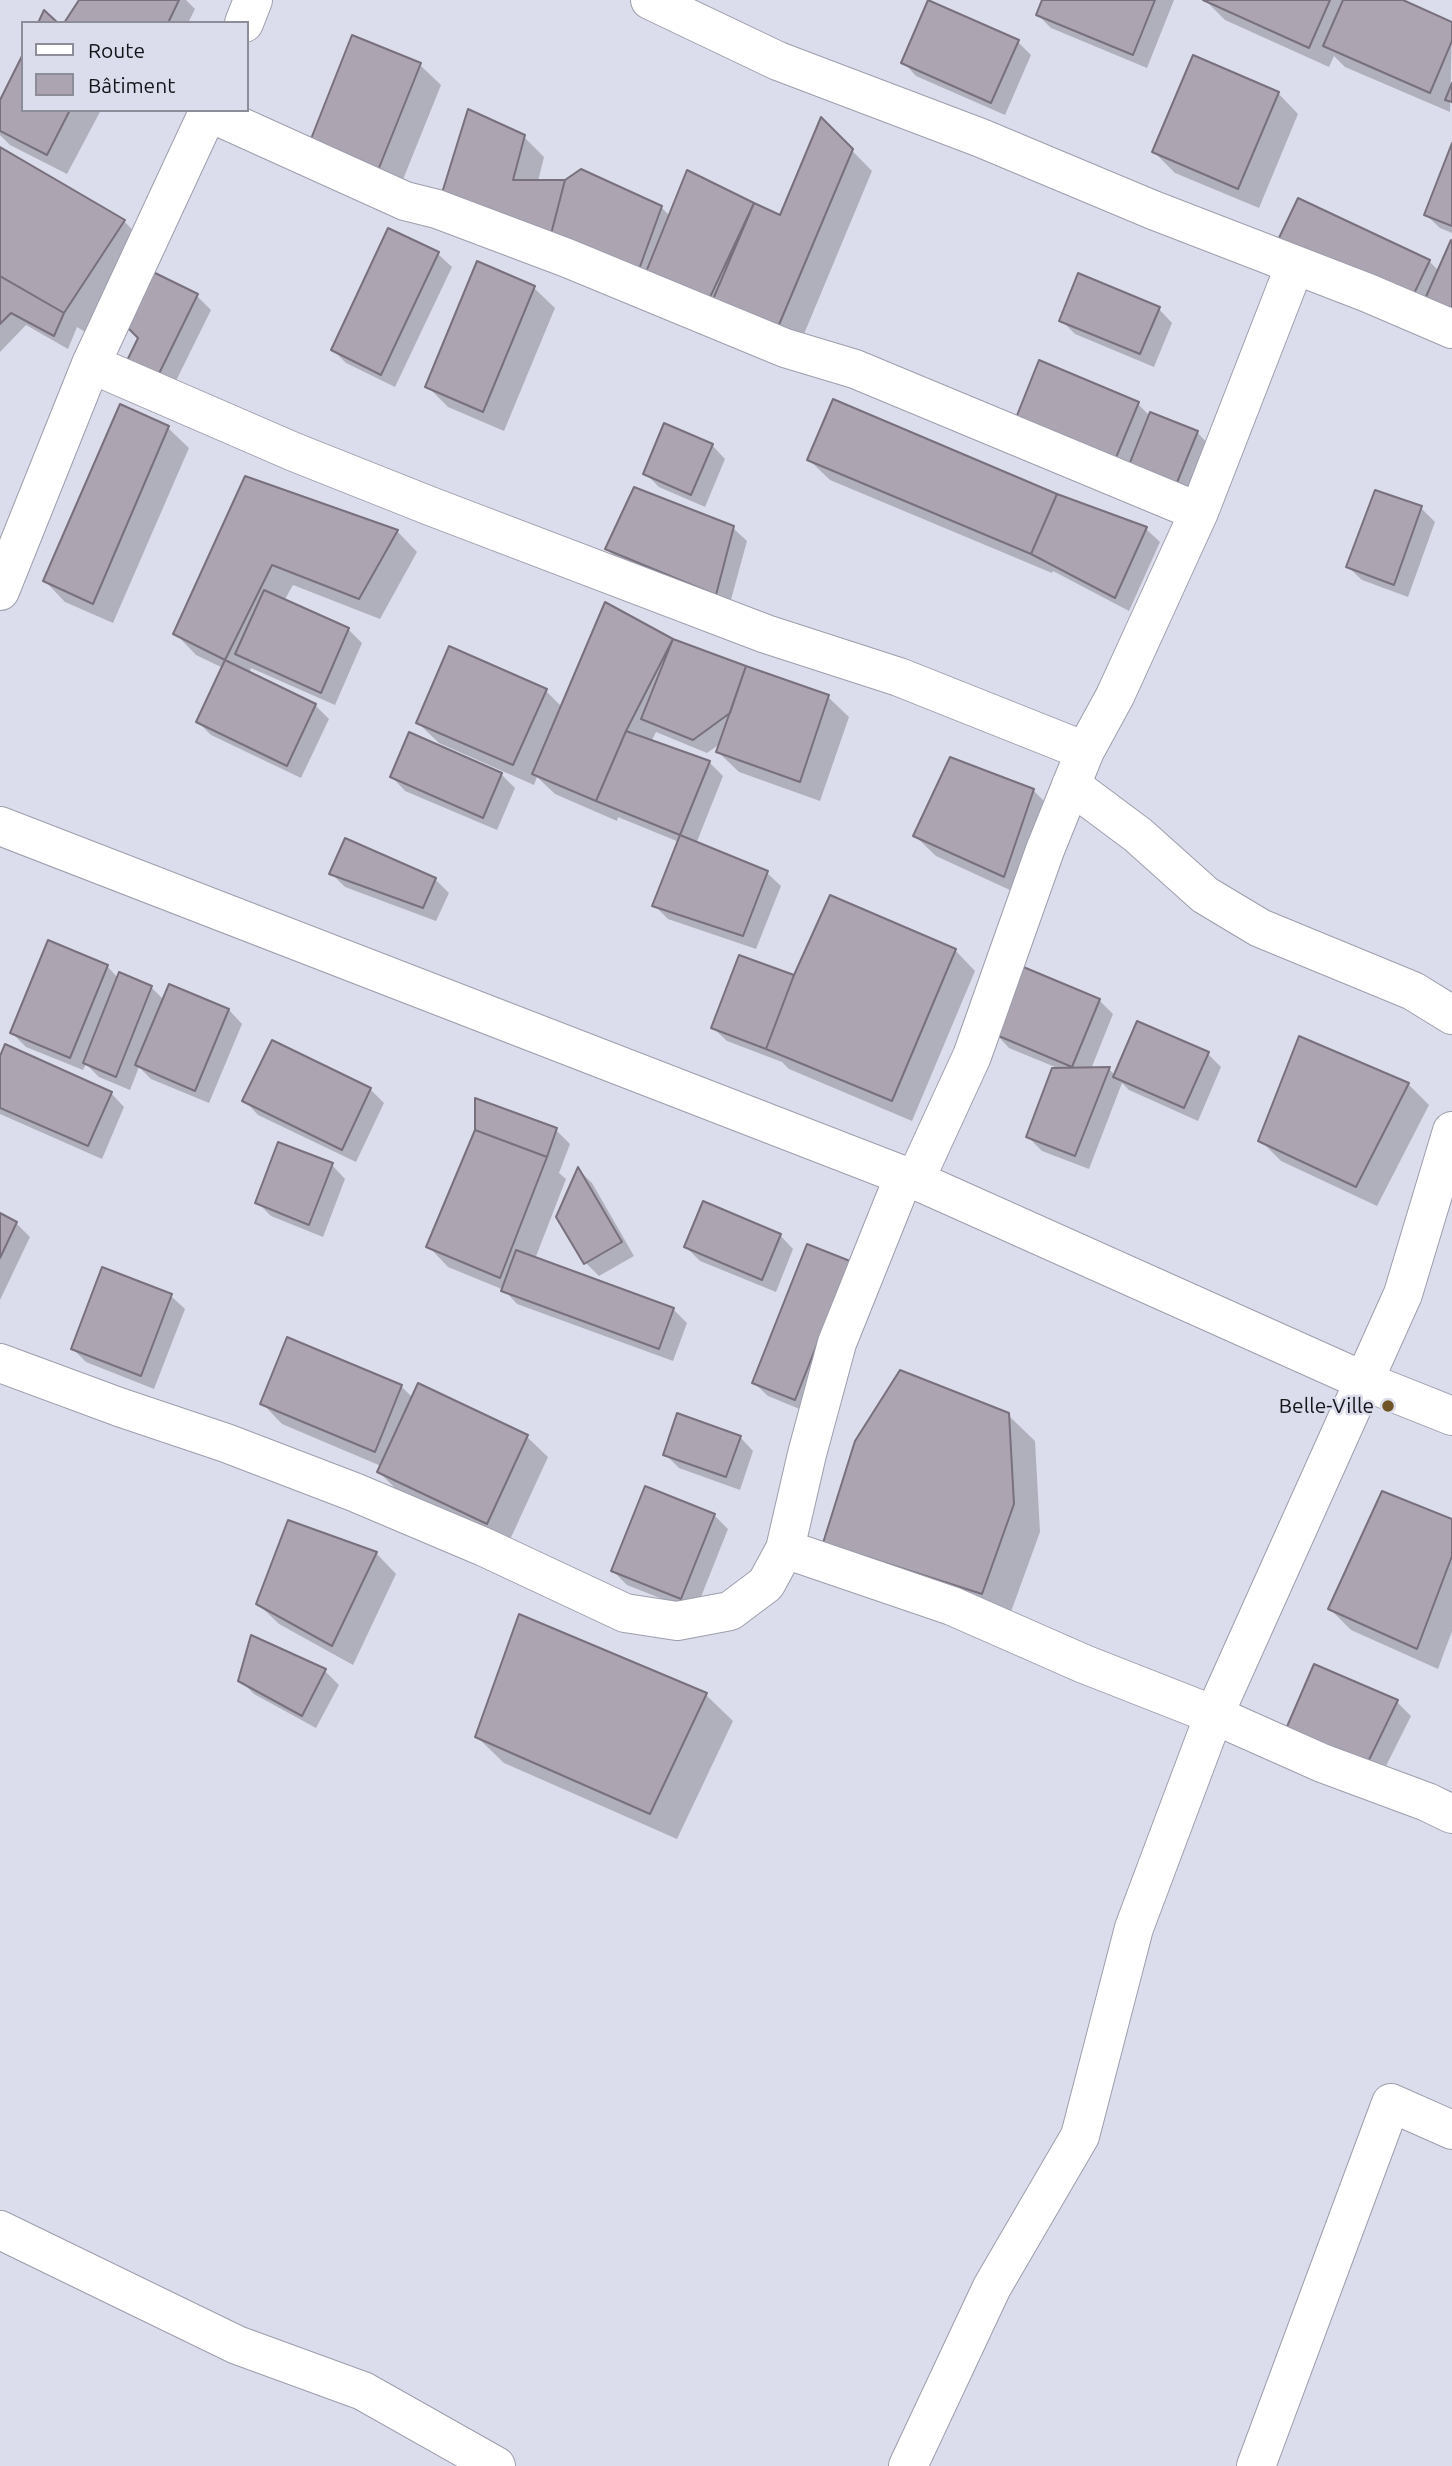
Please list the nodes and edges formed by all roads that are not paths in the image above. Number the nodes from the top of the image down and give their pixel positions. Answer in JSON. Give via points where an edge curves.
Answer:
{"nodes":[{"id":1,"x":253,"y":0,"type":"edge"},
{"id":2,"x":650,"y":0,"type":"edge"},
{"id":3,"x":245,"y":21,"type":"edge"},
{"id":4,"x":208,"y":112,"type":"edge"},
{"id":5,"x":210,"y":112,"type":"edge"},
{"id":6,"x":1295,"y":265,"type":"junction"},
{"id":7,"x":1452,"y":330,"type":"edge"},
{"id":8,"x":91,"y":364,"type":"junction"},
{"id":9,"x":1199,"y":512,"type":"junction"},
{"id":10,"x":0,"y":591,"type":"edge"},
{"id":11,"x":1078,"y":768,"type":"junction"},
{"id":12,"x":0,"y":826,"type":"edge"},
{"id":13,"x":1452,"y":1015,"type":"edge"},
{"id":14,"x":1452,"y":1131,"type":"edge"},
{"id":15,"x":909,"y":1178,"type":"junction"},
{"id":16,"x":0,"y":1363,"type":"edge"},
{"id":17,"x":1364,"y":1381,"type":"junction"},
{"id":18,"x":1452,"y":1416,"type":"edge"},
{"id":19,"x":785,"y":1549,"type":"junction"},
{"id":20,"x":1214,"y":1716,"type":"junction"},
{"id":21,"x":1452,"y":1814,"type":"edge"},
{"id":22,"x":1452,"y":2130,"type":"edge"},
{"id":23,"x":0,"y":2230,"type":"edge"},
{"id":24,"x":476,"y":2461,"type":"edge"},
{"id":25,"x":908,"y":2466,"type":"edge"},
{"id":26,"x":1256,"y":2466,"type":"edge"}],
"edges":[{"from":1,"to":3,"type":"street"},
{"from":2,"to":6,"type":"street","via":[[778,61]]},
{"from":4,"to":8,"type":"street"},
{"from":5,"to":9,"type":"street","via":[[405,201],[567,258],[785,348],[855,369]]},
{"from":6,"to":7,"type":"street"},
{"from":6,"to":9,"type":"street"},
{"from":8,"to":10,"type":"street"},
{"from":8,"to":11,"type":"street","via":[[430,506],[766,634],[899,677]]},
{"from":9,"to":11,"type":"street"},
{"from":11,"to":13,"type":"street","via":[[1138,835],[1205,895],[1260,928],[1413,991]]},
{"from":11,"to":15,"type":"street","via":[[972,1056]]},
{"from":12,"to":15,"type":"street"},
{"from":14,"to":17,"type":"street","via":[[1403,1294]]},
{"from":15,"to":17,"type":"street"},
{"from":15,"to":19,"type":"street","via":[[837,1343]]},
{"from":16,"to":19,"type":"street","via":[[354,1492],[625,1613],[677,1621],[730,1611],[766,1584]]},
{"from":17,"to":18,"type":"street"},
{"from":17,"to":20,"type":"street"},
{"from":19,"to":20,"type":"street","via":[[952,1606]]},
{"from":20,"to":21,"type":"street"},
{"from":20,"to":25,"type":"street","via":[[1133,1928],[1080,2136],[992,2287]]},
{"from":22,"to":26,"type":"street","via":[[1391,2103]]},
{"from":23,"to":24,"type":"street","via":[[237,2345],[363,2391]]}]}
